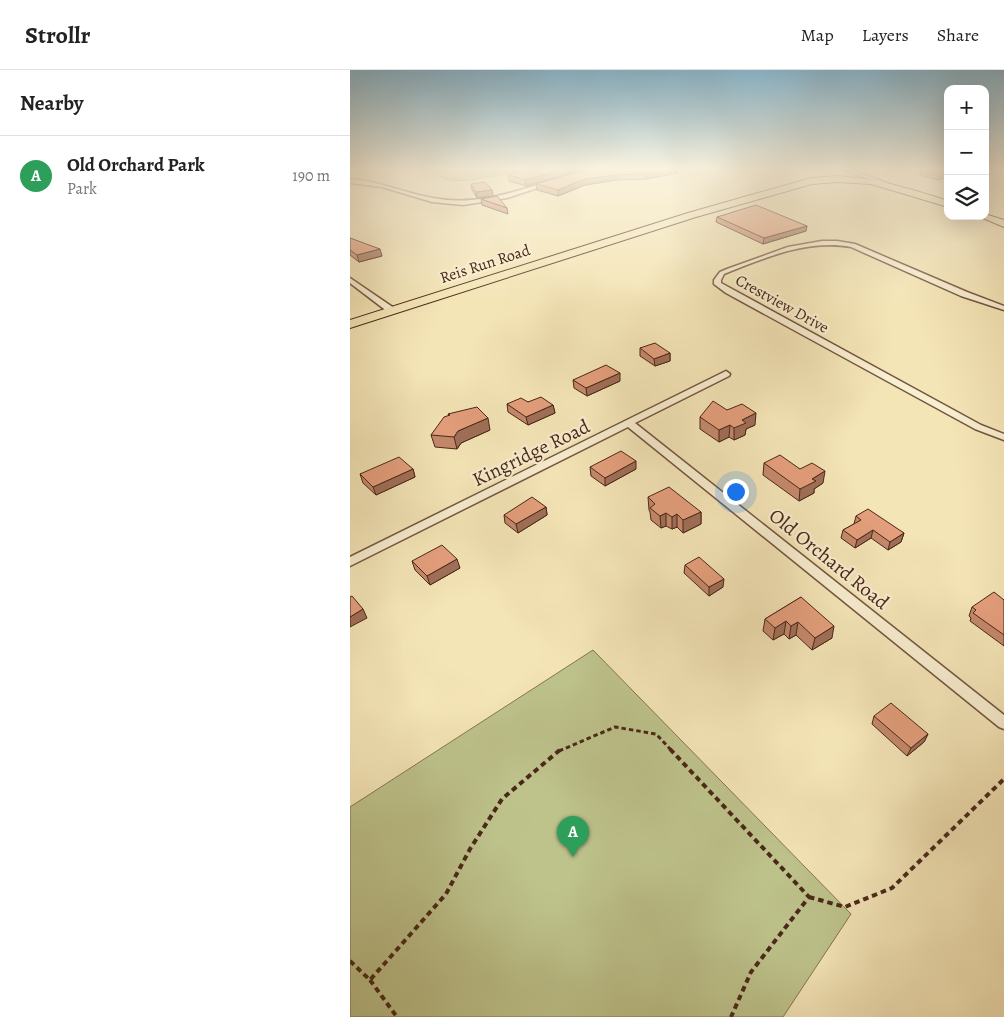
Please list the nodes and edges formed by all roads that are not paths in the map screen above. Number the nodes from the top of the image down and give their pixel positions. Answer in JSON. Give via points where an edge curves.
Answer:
{"nodes":[{"id":1,"x":707,"y":212,"type":"edge"},
{"id":2,"x":989,"y":219,"type":"edge"},
{"id":3,"x":1004,"y":224,"type":"edge"},
{"id":4,"x":350,"y":280,"type":"edge"},
{"id":5,"x":1004,"y":308,"type":"edge"},
{"id":6,"x":391,"y":310,"type":"junction"},
{"id":7,"x":350,"y":324,"type":"edge"},
{"id":8,"x":726,"y":374,"type":"dead end"},
{"id":9,"x":630,"y":424,"type":"junction"},
{"id":10,"x":1004,"y":437,"type":"edge"},
{"id":11,"x":350,"y":562,"type":"edge"},
{"id":12,"x":1004,"y":723,"type":"edge"}],
"edges":[{"from":1,"to":6,"type":"main road","name":"Reis Run Road"},
{"from":2,"to":3,"type":"main road"},
{"from":4,"to":6,"type":"street"},
{"from":5,"to":10,"type":"street","name":"Crestview Drive","via":[[853,245],[833,242],[812,243],[729,270],[717,280],[718,284],[738,296],[978,427]]},
{"from":6,"to":7,"type":"main road","name":"Reis Run Road"},
{"from":8,"to":9,"type":"street","name":"Kingridge Road"},
{"from":9,"to":11,"type":"street","name":"Kingridge Road"},
{"from":9,"to":12,"type":"street","name":"Old Orchard Road"}]}
